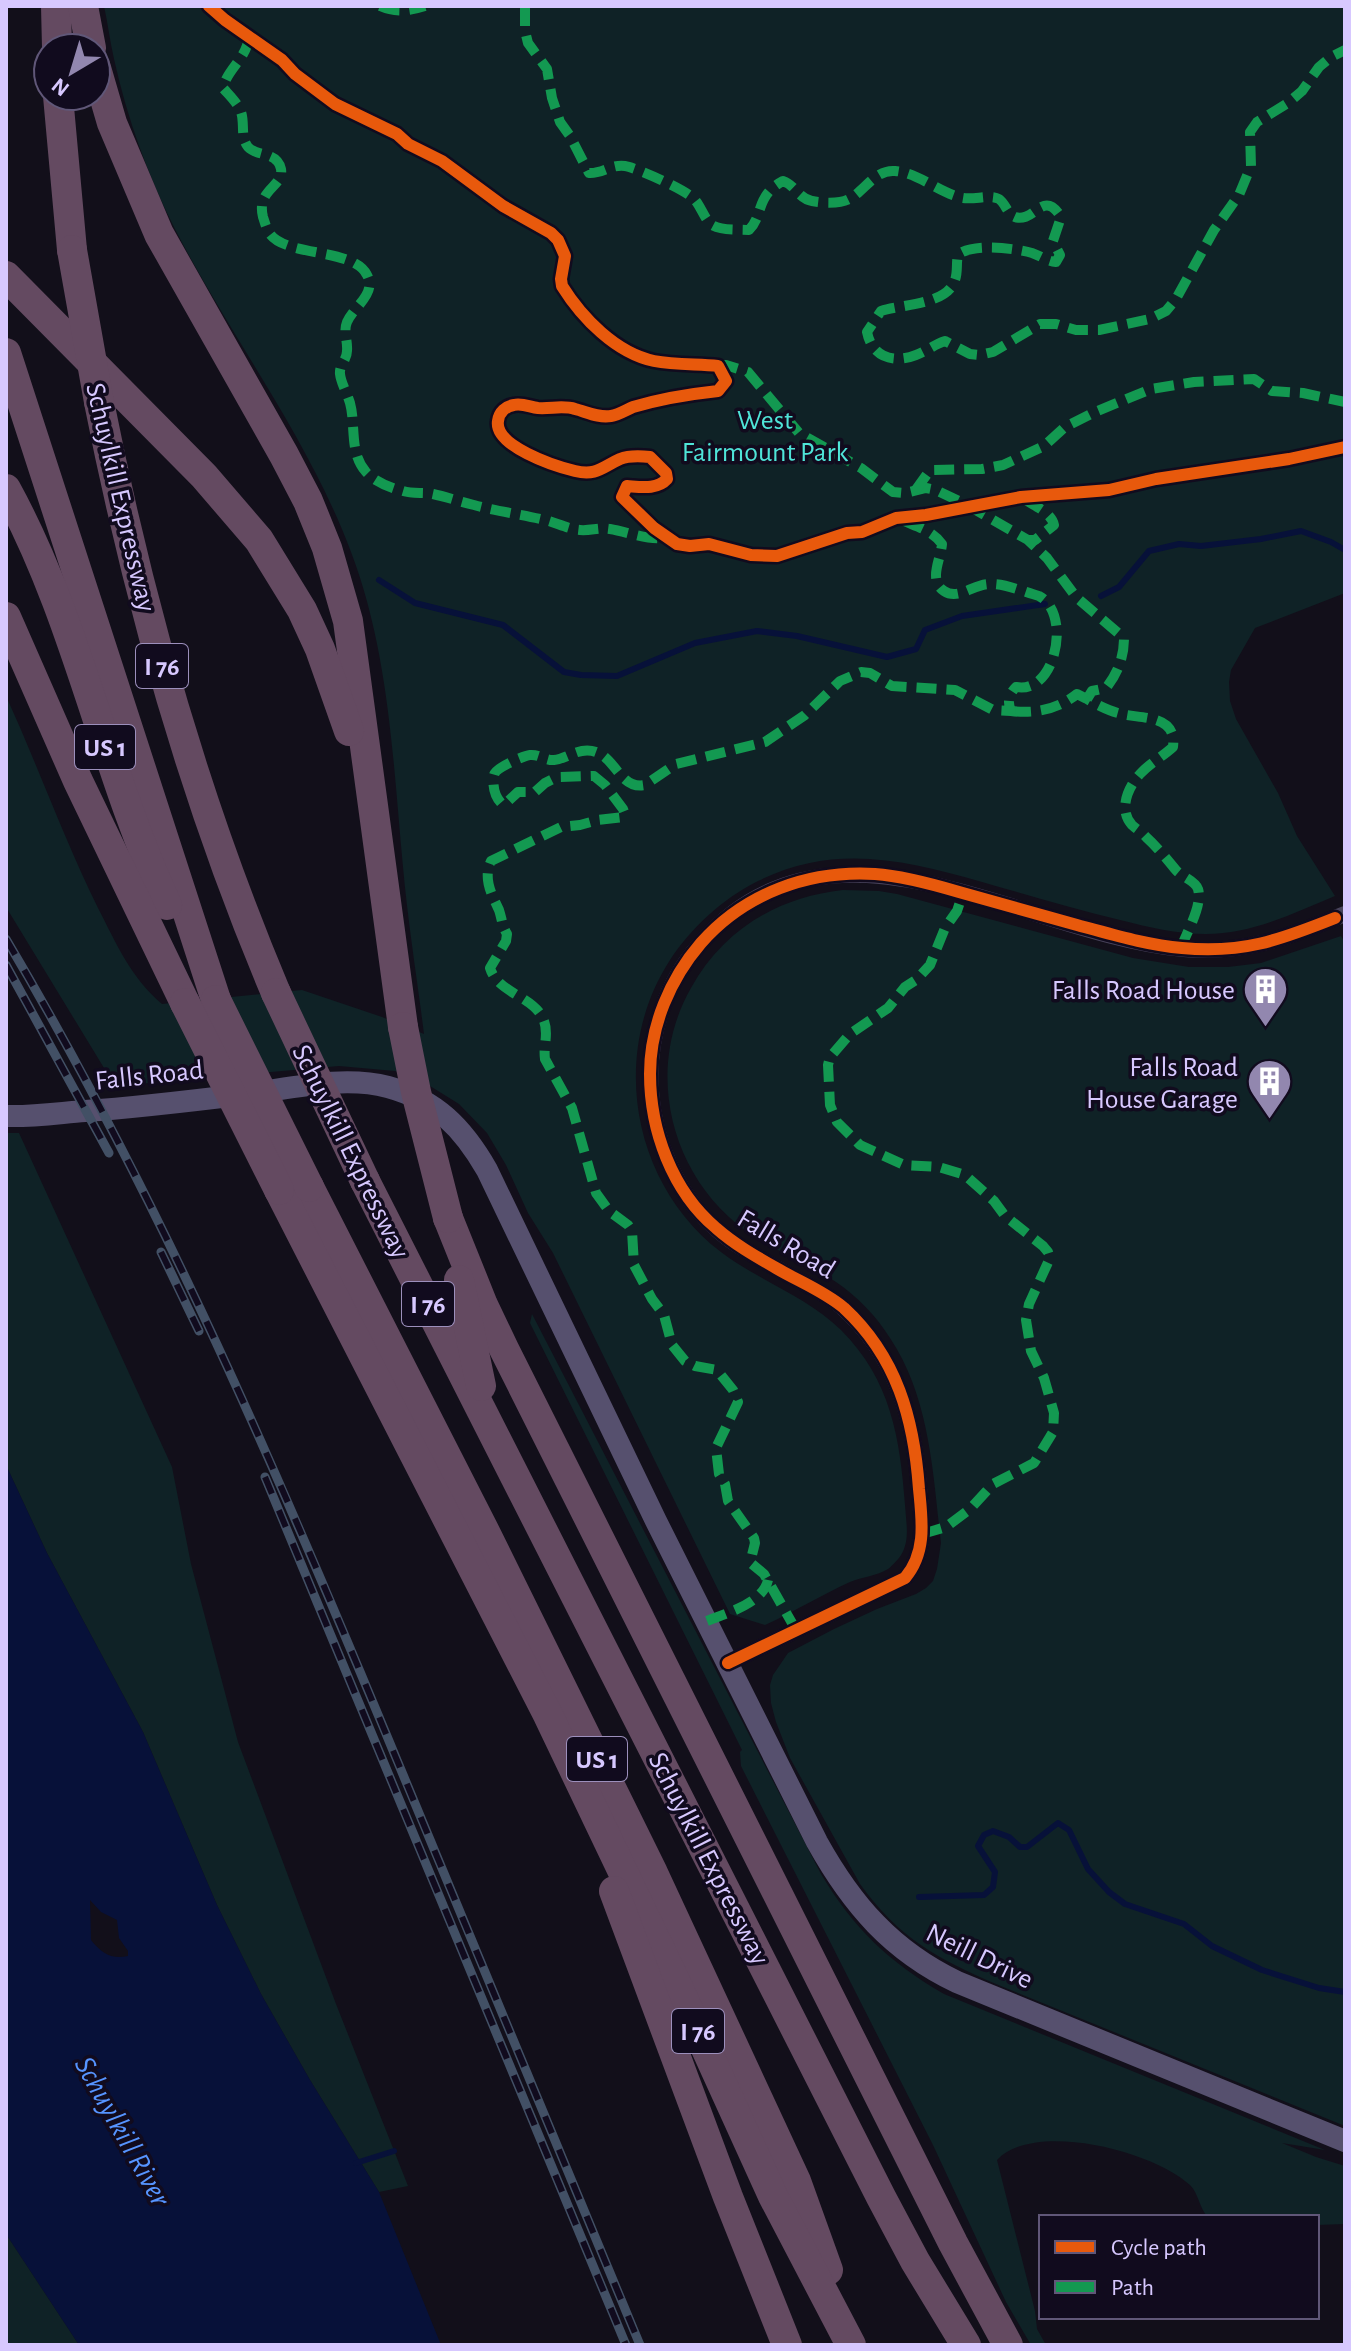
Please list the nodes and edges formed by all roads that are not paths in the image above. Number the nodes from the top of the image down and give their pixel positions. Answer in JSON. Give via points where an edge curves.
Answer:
{"nodes":[{"id":1,"x":56,"y":6,"type":"edge"},
{"id":2,"x":83,"y":6,"type":"edge"},
{"id":3,"x":57,"y":32,"type":"edge"},
{"id":4,"x":88,"y":32,"type":"edge"},
{"id":5,"x":59,"y":112,"type":"edge"},
{"id":6,"x":109,"y":112,"type":"edge"},
{"id":7,"x":6,"y":276,"type":"edge"},
{"id":8,"x":6,"y":353,"type":"edge"},
{"id":9,"x":6,"y":489,"type":"edge"},
{"id":10,"x":6,"y":617,"type":"edge"},
{"id":11,"x":369,"y":789,"type":"junction"},
{"id":12,"x":1340,"y":916,"type":"edge"},
{"id":13,"x":216,"y":1000,"type":"junction"},
{"id":14,"x":6,"y":1116,"type":"edge"},
{"id":15,"x":294,"y":1188,"type":"junction"},
{"id":16,"x":448,"y":1218,"type":"junction"},
{"id":17,"x":490,"y":1427,"type":"junction"},
{"id":18,"x":728,"y":1663,"type":"junction"},
{"id":19,"x":548,"y":1715,"type":"junction"},
{"id":20,"x":1345,"y":2141,"type":"edge"},
{"id":21,"x":915,"y":2261,"type":"junction"},
{"id":22,"x":787,"y":2345,"type":"edge"},
{"id":23,"x":852,"y":2345,"type":"edge"},
{"id":24,"x":948,"y":2345,"type":"edge"},
{"id":25,"x":966,"y":2345,"type":"edge"},
{"id":26,"x":1008,"y":2345,"type":"edge"}],
"edges":[{"from":1,"to":3,"type":"highway"},
{"from":2,"to":4,"type":"highway"},
{"from":5,"to":17,"type":"highway","name":"Schuylkill Expressway","number":"I 76","bridge":true,"via":[[72,250],[119,503],[171,697],[222,856],[276,993]]},
{"from":6,"to":11,"type":"highway","via":[[159,234],[284,455],[327,548],[348,621]]},
{"from":7,"to":11,"type":"highway","via":[[204,476],[259,540],[320,649]]},
{"from":8,"to":13,"type":"highway"},
{"from":9,"to":13,"type":"highway","number":"US 1","via":[[54,593],[138,838]]},
{"from":10,"to":15,"type":"highway","number":"I 76","bridge":true,"via":[[185,1003]]},
{"from":11,"to":16,"type":"highway","bridge":true,"via":[[403,1027]]},
{"from":12,"to":18,"type":"street","name":"Falls Road","via":[[1252,947],[1181,948],[1131,940],[919,881],[832,875],[790,883],[754,899],[720,923],[692,953],[662,1007],[652,1049],[653,1112],[665,1154],[686,1193],[713,1226],[832,1299],[882,1355],[903,1396],[915,1440],[922,1534],[917,1560],[905,1578]]},
{"from":13,"to":15,"type":"highway","number":"US 1","bridge":true},
{"from":14,"to":18,"type":"main road","name":"Falls Road","via":[[345,1083],[408,1094],[444,1115],[467,1137],[487,1170]]},
{"from":15,"to":19,"type":"highway","number":"I 76"},
{"from":15,"to":23,"type":"highway","number":"US 1","via":[[486,1534],[695,1962],[796,2181]]},
{"from":16,"to":17,"type":"highway"},
{"from":16,"to":26,"type":"highway","via":[[504,1349]]},
{"from":17,"to":21,"type":"highway","name":"Schuylkill Expressway","number":"I 76"},
{"from":18,"to":20,"type":"main road","name":"Neill Drive","via":[[828,1862],[866,1915],[897,1946],[935,1972],[981,1993]]},
{"from":19,"to":22,"type":"highway"},
{"from":19,"to":23,"type":"highway","number":"I 76","via":[[773,2196]]},
{"from":21,"to":24,"type":"highway"},
{"from":21,"to":25,"type":"highway","name":"Schuylkill Expressway","number":"I 76"}]}
